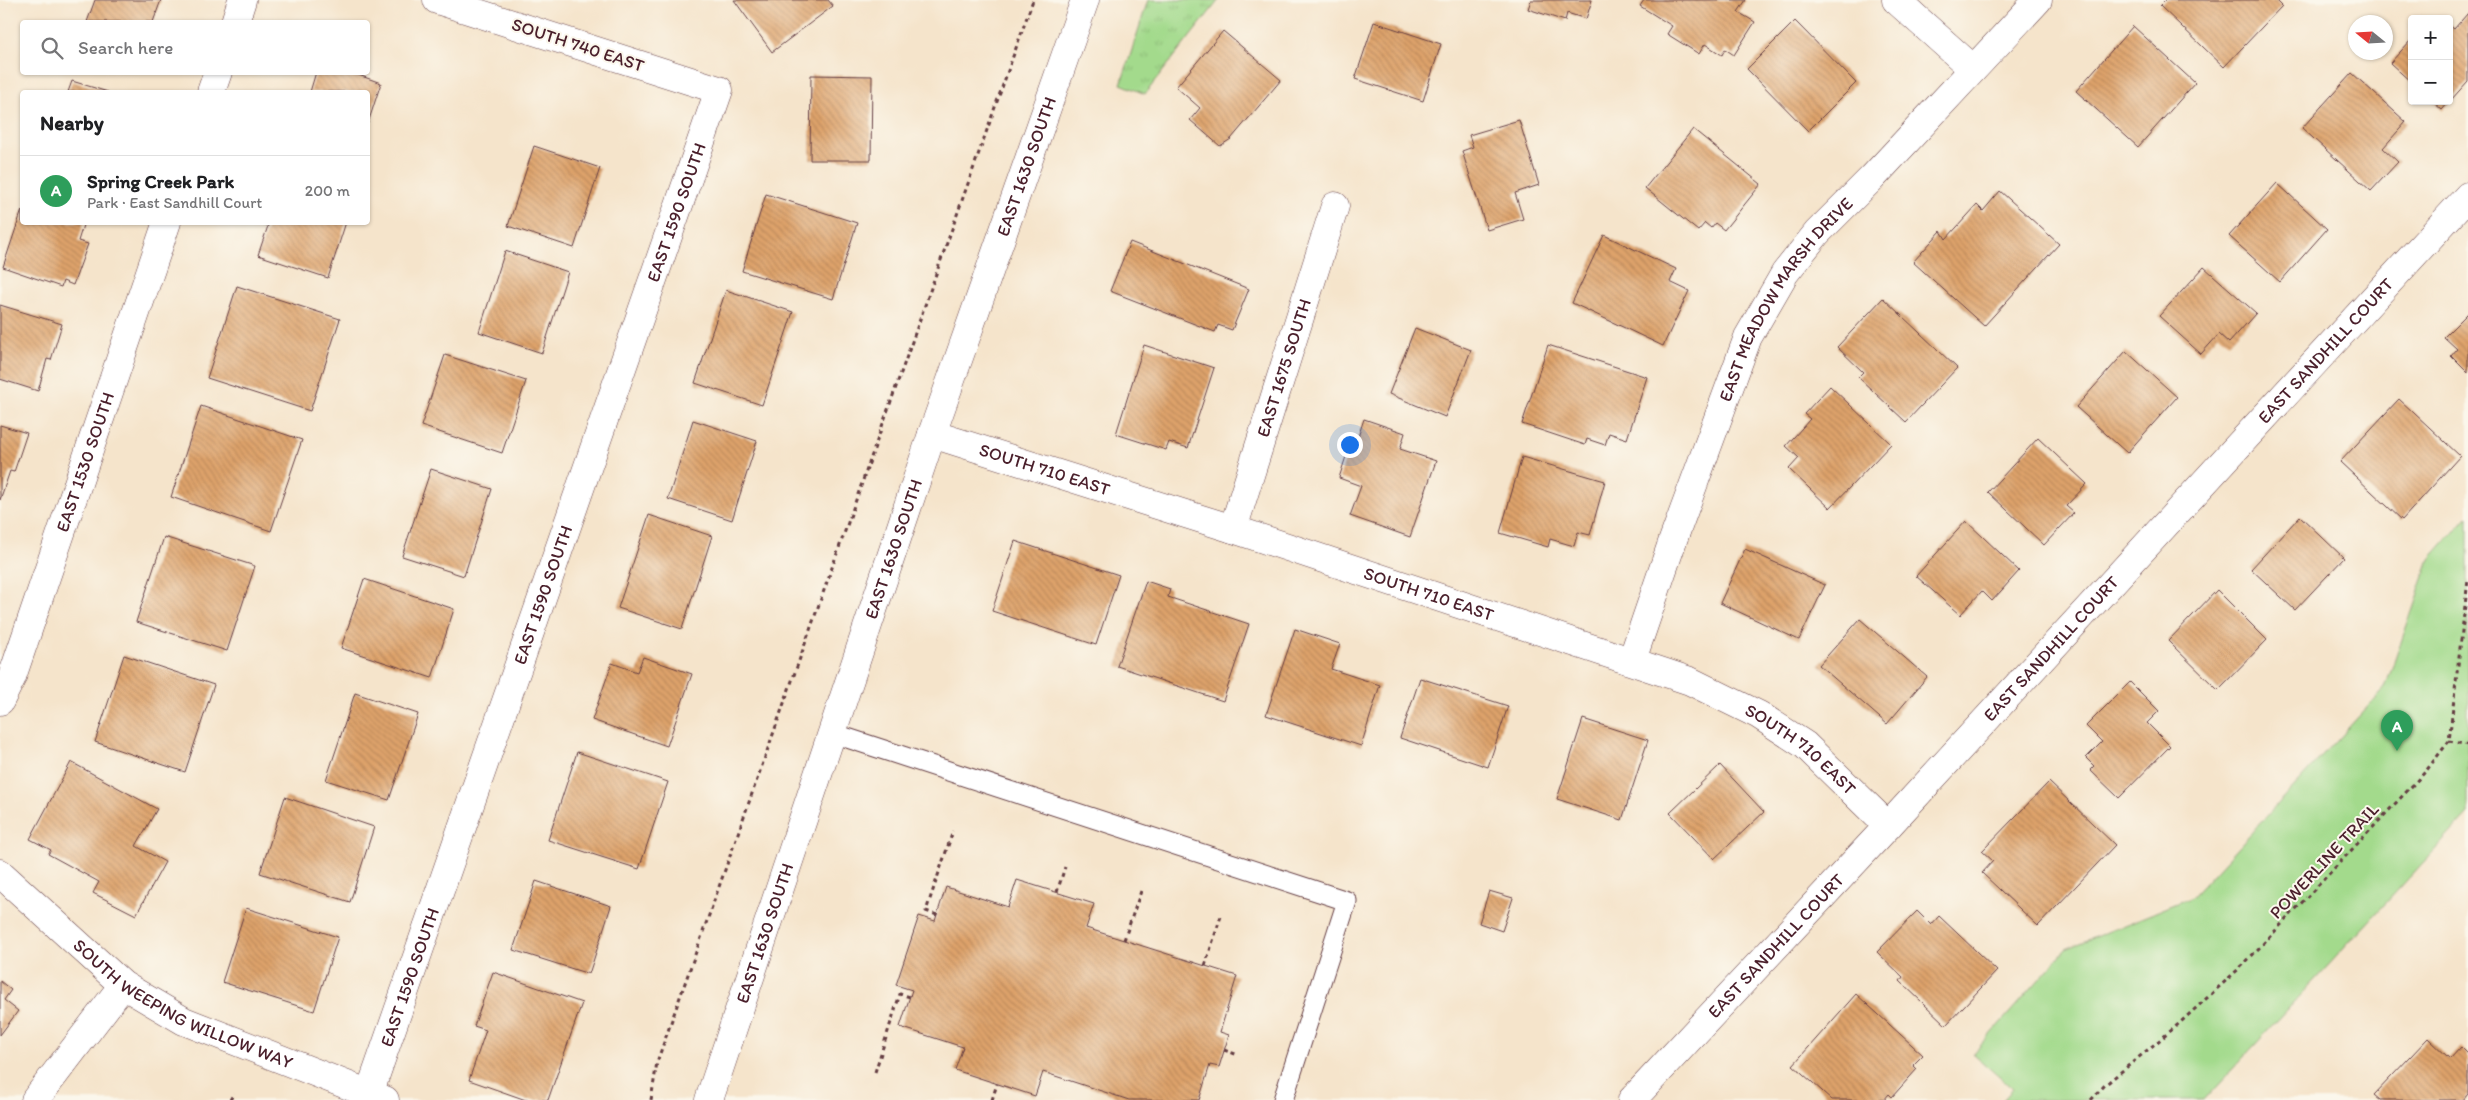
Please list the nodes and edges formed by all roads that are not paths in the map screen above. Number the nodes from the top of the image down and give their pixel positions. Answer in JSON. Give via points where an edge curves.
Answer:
{"nodes":[{"id":1,"x":242,"y":0,"type":"edge"},
{"id":2,"x":436,"y":0,"type":"edge"},
{"id":3,"x":1085,"y":0,"type":"edge"},
{"id":4,"x":1896,"y":0,"type":"edge"},
{"id":5,"x":2038,"y":0,"type":"edge"},
{"id":6,"x":236,"y":20,"type":"edge"},
{"id":7,"x":1973,"y":69,"type":"junction"},
{"id":8,"x":217,"y":75,"type":"edge"},
{"id":9,"x":212,"y":90,"type":"edge"},
{"id":10,"x":719,"y":90,"type":"joint"},
{"id":11,"x":2468,"y":196,"type":"edge"},
{"id":12,"x":1334,"y":206,"type":"dead end"},
{"id":13,"x":166,"y":225,"type":"edge"},
{"id":14,"x":932,"y":434,"type":"junction"},
{"id":15,"x":1233,"y":530,"type":"junction"},
{"id":16,"x":1632,"y":660,"type":"junction"},
{"id":17,"x":0,"y":701,"type":"edge"},
{"id":18,"x":832,"y":733,"type":"junction"},
{"id":19,"x":1888,"y":826,"type":"junction"},
{"id":20,"x":0,"y":873,"type":"edge"},
{"id":21,"x":123,"y":985,"type":"junction"},
{"id":22,"x":374,"y":1098,"type":"edge"},
{"id":23,"x":36,"y":1100,"type":"edge"},
{"id":24,"x":709,"y":1100,"type":"edge"},
{"id":25,"x":1283,"y":1100,"type":"edge"},
{"id":26,"x":1632,"y":1100,"type":"edge"}],
"edges":[{"from":1,"to":6,"type":"street"},
{"from":2,"to":10,"type":"street","name":"SOUTH 740 EAST"},
{"from":3,"to":14,"type":"street","name":"EAST 1630 SOUTH"},
{"from":4,"to":7,"type":"street"},
{"from":5,"to":7,"type":"street","name":"EAST MEADOW MARSH DRIVE"},
{"from":7,"to":16,"type":"street","name":"EAST MEADOW MARSH DRIVE","via":[[1817,233],[1785,273],[1748,337],[1676,530]]},
{"from":8,"to":9,"type":"street"},
{"from":10,"to":22,"type":"street","name":"EAST 1590 SOUTH"},
{"from":11,"to":19,"type":"street","name":"EAST SANDHILL COURT"},
{"from":12,"to":15,"type":"street","name":"EAST 1675 SOUTH"},
{"from":13,"to":17,"type":"street","name":"EAST 1530 SOUTH","via":[[12,677]]},
{"from":14,"to":15,"type":"street","name":"SOUTH 710 EAST"},
{"from":14,"to":18,"type":"street","name":"EAST 1630 SOUTH"},
{"from":15,"to":16,"type":"street","name":"SOUTH 710 EAST"},
{"from":16,"to":19,"type":"street","name":"SOUTH 710 EAST","via":[[1690,681],[1759,716],[1805,745]]},
{"from":18,"to":24,"type":"street","name":"EAST 1630 SOUTH"},
{"from":18,"to":25,"type":"lane","via":[[1347,901]]},
{"from":19,"to":26,"type":"street","name":"EAST SANDHILL COURT"},
{"from":20,"to":21,"type":"street","name":"SOUTH WEEPING WILLOW WAY"},
{"from":21,"to":22,"type":"street","name":"SOUTH WEEPING WILLOW WAY","via":[[184,1021]]},
{"from":21,"to":23,"type":"street"}]}
